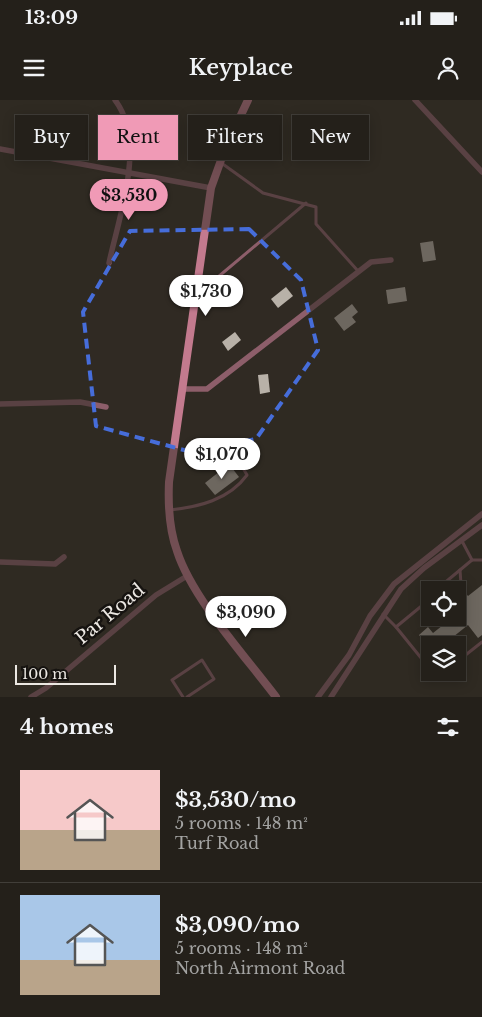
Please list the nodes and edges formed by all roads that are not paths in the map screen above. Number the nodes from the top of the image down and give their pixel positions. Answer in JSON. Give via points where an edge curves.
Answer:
{"nodes":[{"id":1,"x":115,"y":100,"type":"edge"},
{"id":2,"x":248,"y":100,"type":"edge"},
{"id":3,"x":416,"y":100,"type":"edge"},
{"id":4,"x":0,"y":149,"type":"edge"},
{"id":5,"x":220,"y":162,"type":"junction"},
{"id":6,"x":482,"y":172,"type":"edge"},
{"id":7,"x":129,"y":174,"type":"junction"},
{"id":8,"x":211,"y":188,"type":"junction"},
{"id":9,"x":307,"y":203,"type":"junction"},
{"id":10,"x":391,"y":260,"type":"dead end"},
{"id":11,"x":108,"y":263,"type":"dead end"},
{"id":12,"x":358,"y":272,"type":"junction"},
{"id":13,"x":199,"y":286,"type":"junction"},
{"id":14,"x":182,"y":389,"type":"junction"},
{"id":15,"x":0,"y":404,"type":"edge"},
{"id":16,"x":106,"y":408,"type":"dead end"},
{"id":17,"x":239,"y":460,"type":"dead end"},
{"id":18,"x":170,"y":510,"type":"junction"},
{"id":19,"x":482,"y":515,"type":"edge"},
{"id":20,"x":482,"y":525,"type":"edge"},
{"id":21,"x":461,"y":540,"type":"junction"},
{"id":22,"x":64,"y":557,"type":"dead end"},
{"id":23,"x":472,"y":560,"type":"junction"},
{"id":24,"x":482,"y":560,"type":"edge"},
{"id":25,"x":0,"y":562,"type":"edge"},
{"id":26,"x":460,"y":570,"type":"junction"},
{"id":27,"x":187,"y":576,"type":"junction"},
{"id":28,"x":447,"y":581,"type":"edge"},
{"id":29,"x":461,"y":581,"type":"edge"},
{"id":30,"x":394,"y":584,"type":"junction"},
{"id":31,"x":400,"y":591,"type":"junction"},
{"id":32,"x":421,"y":606,"type":"edge"},
{"id":33,"x":383,"y":614,"type":"junction"},
{"id":34,"x":396,"y":627,"type":"junction"},
{"id":35,"x":357,"y":642,"type":"junction"},
{"id":36,"x":482,"y":642,"type":"edge"},
{"id":37,"x":364,"y":646,"type":"junction"},
{"id":38,"x":466,"y":655,"type":"edge"},
{"id":39,"x":421,"y":658,"type":"edge"},
{"id":40,"x":31,"y":697,"type":"edge"},
{"id":41,"x":183,"y":697,"type":"edge"},
{"id":42,"x":187,"y":697,"type":"edge"},
{"id":43,"x":276,"y":697,"type":"edge"},
{"id":44,"x":318,"y":697,"type":"edge"},
{"id":45,"x":331,"y":697,"type":"edge"}],
"edges":[{"from":1,"to":7,"type":"street","via":[[127,121]]},
{"from":2,"to":5,"type":"street"},
{"from":3,"to":6,"type":"street"},
{"from":4,"to":7,"type":"street"},
{"from":5,"to":8,"type":"street"},
{"from":5,"to":9,"type":"lane","via":[[263,193]]},
{"from":7,"to":8,"type":"street"},
{"from":7,"to":11,"type":"street"},
{"from":8,"to":13,"type":"street"},
{"from":9,"to":12,"type":"lane","via":[[316,207],[315,220],[319,228]]},
{"from":9,"to":13,"type":"lane","via":[[212,282]]},
{"from":10,"to":12,"type":"street","via":[[371,262]]},
{"from":12,"to":14,"type":"street","via":[[207,389]]},
{"from":13,"to":14,"type":"street"},
{"from":14,"to":18,"type":"street","via":[[169,482]]},
{"from":15,"to":16,"type":"street","via":[[80,402]]},
{"from":17,"to":18,"type":"lane","via":[[247,475],[239,483],[211,502],[194,508]]},
{"from":18,"to":27,"type":"street","via":[[173,537]]},
{"from":19,"to":30,"type":"street"},
{"from":20,"to":21,"type":"street"},
{"from":21,"to":23,"type":"lane"},
{"from":21,"to":31,"type":"street"},
{"from":22,"to":25,"type":"street","via":[[55,564]]},
{"from":23,"to":24,"type":"lane"},
{"from":23,"to":26,"type":"lane"},
{"from":26,"to":28,"type":"lane"},
{"from":26,"to":29,"type":"lane"},
{"from":27,"to":40,"type":"street","name":"Par Road","via":[[156,595],[46,688]]},
{"from":27,"to":43,"type":"street"},
{"from":30,"to":31,"type":"street"},
{"from":30,"to":35,"type":"street","via":[[370,616]]},
{"from":31,"to":33,"type":"street"},
{"from":32,"to":34,"type":"lane"},
{"from":33,"to":34,"type":"lane"},
{"from":33,"to":37,"type":"street"},
{"from":34,"to":39,"type":"lane"},
{"from":35,"to":37,"type":"street"},
{"from":35,"to":44,"type":"street"},
{"from":36,"to":38,"type":"lane"},
{"from":37,"to":45,"type":"street"},
{"from":41,"to":42,"type":"lane","via":[[172,680],[202,660],[214,679]]}]}
